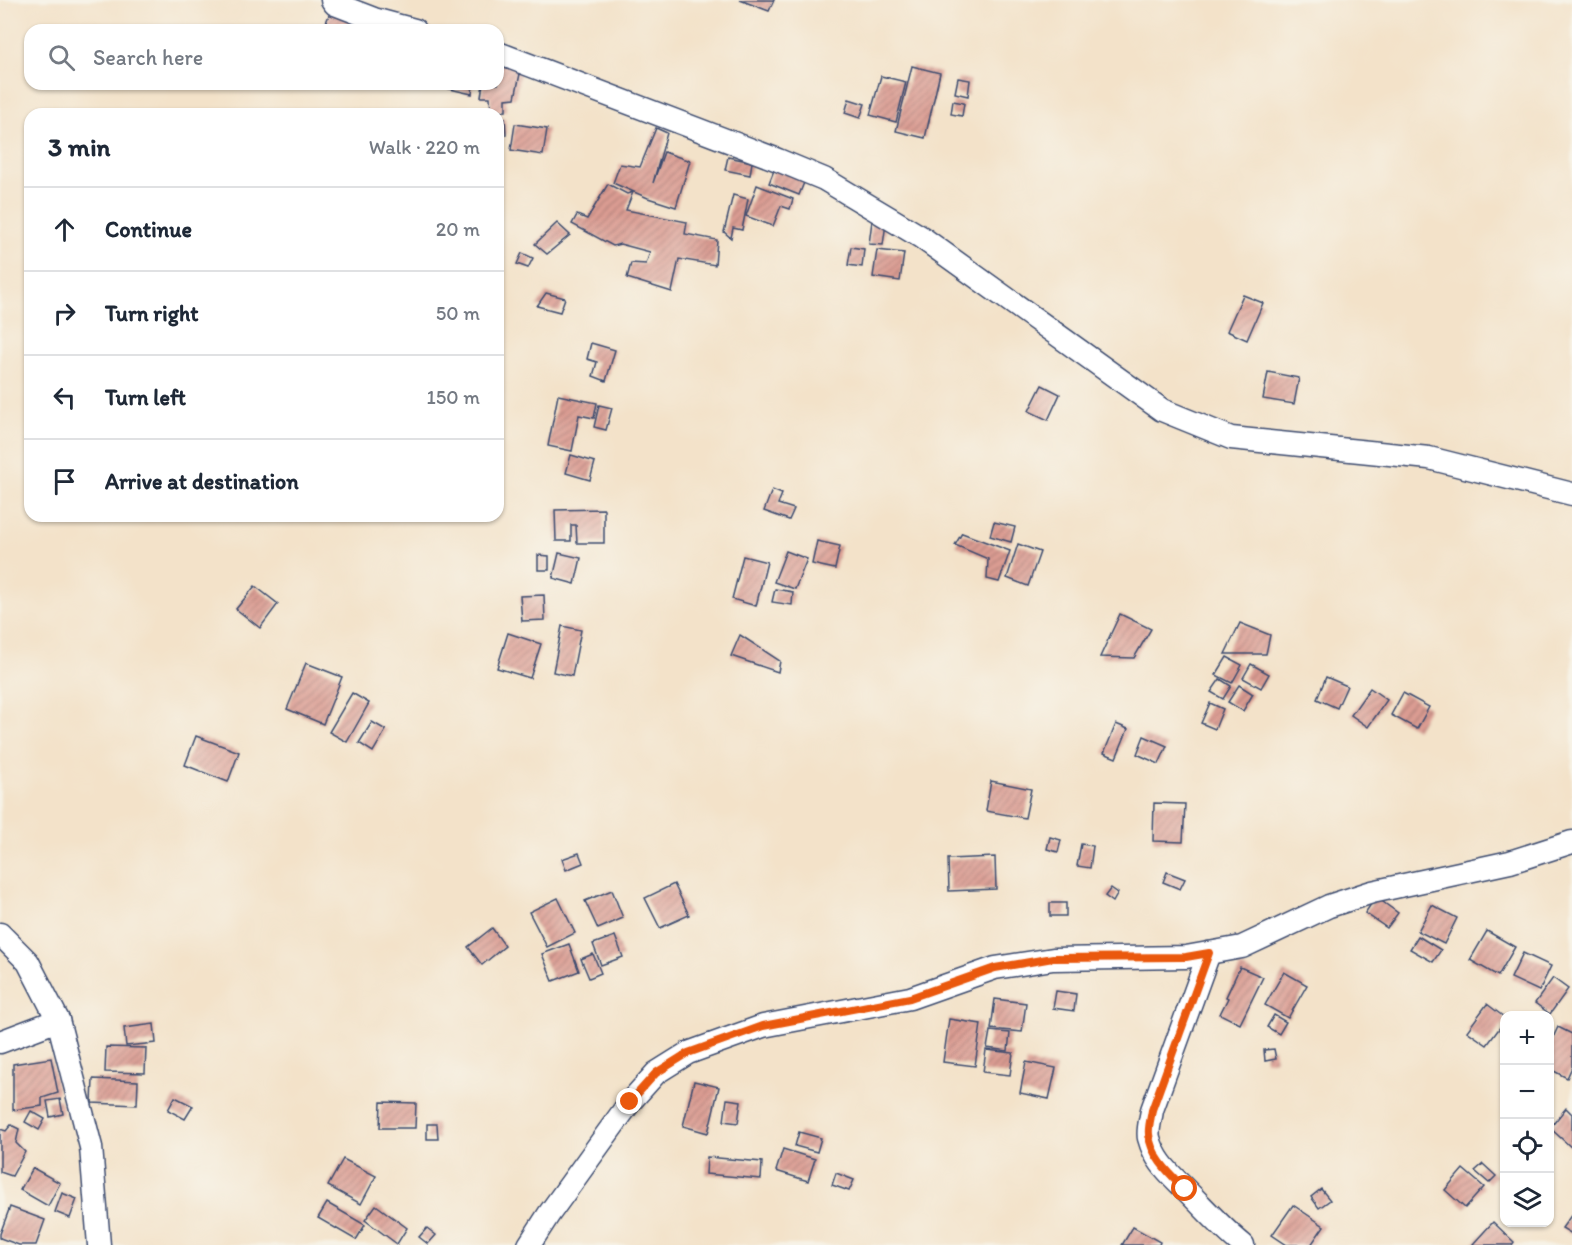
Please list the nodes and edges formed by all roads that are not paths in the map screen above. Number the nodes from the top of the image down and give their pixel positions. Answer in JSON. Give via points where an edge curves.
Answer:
{"nodes":[{"id":1,"x":332,"y":0,"type":"edge"},
{"id":2,"x":393,"y":24,"type":"edge"},
{"id":3,"x":504,"y":55,"type":"edge"},
{"id":4,"x":1572,"y":494,"type":"edge"},
{"id":5,"x":1572,"y":842,"type":"edge"},
{"id":6,"x":0,"y":934,"type":"edge"},
{"id":7,"x":1209,"y":953,"type":"junction"},
{"id":8,"x":58,"y":1020,"type":"junction"},
{"id":9,"x":0,"y":1042,"type":"edge"},
{"id":10,"x":99,"y":1245,"type":"edge"},
{"id":11,"x":529,"y":1245,"type":"edge"},
{"id":12,"x":1242,"y":1245,"type":"edge"}],
"edges":[{"from":1,"to":2,"type":"street"},
{"from":3,"to":4,"type":"street","via":[[824,179],[921,237],[1162,410],[1231,438],[1429,458]]},
{"from":5,"to":7,"type":"street","via":[[1510,862],[1372,892],[1329,906],[1242,947]]},
{"from":6,"to":8,"type":"street","via":[[28,962]]},
{"from":7,"to":11,"type":"street","via":[[1186,957],[1053,958],[995,968],[910,998],[763,1026],[688,1053],[656,1073],[630,1102]]},
{"from":7,"to":12,"type":"street","via":[[1152,1110],[1149,1135],[1166,1171]]},
{"from":8,"to":9,"type":"street"},
{"from":8,"to":10,"type":"street","via":[[91,1147]]}]}
